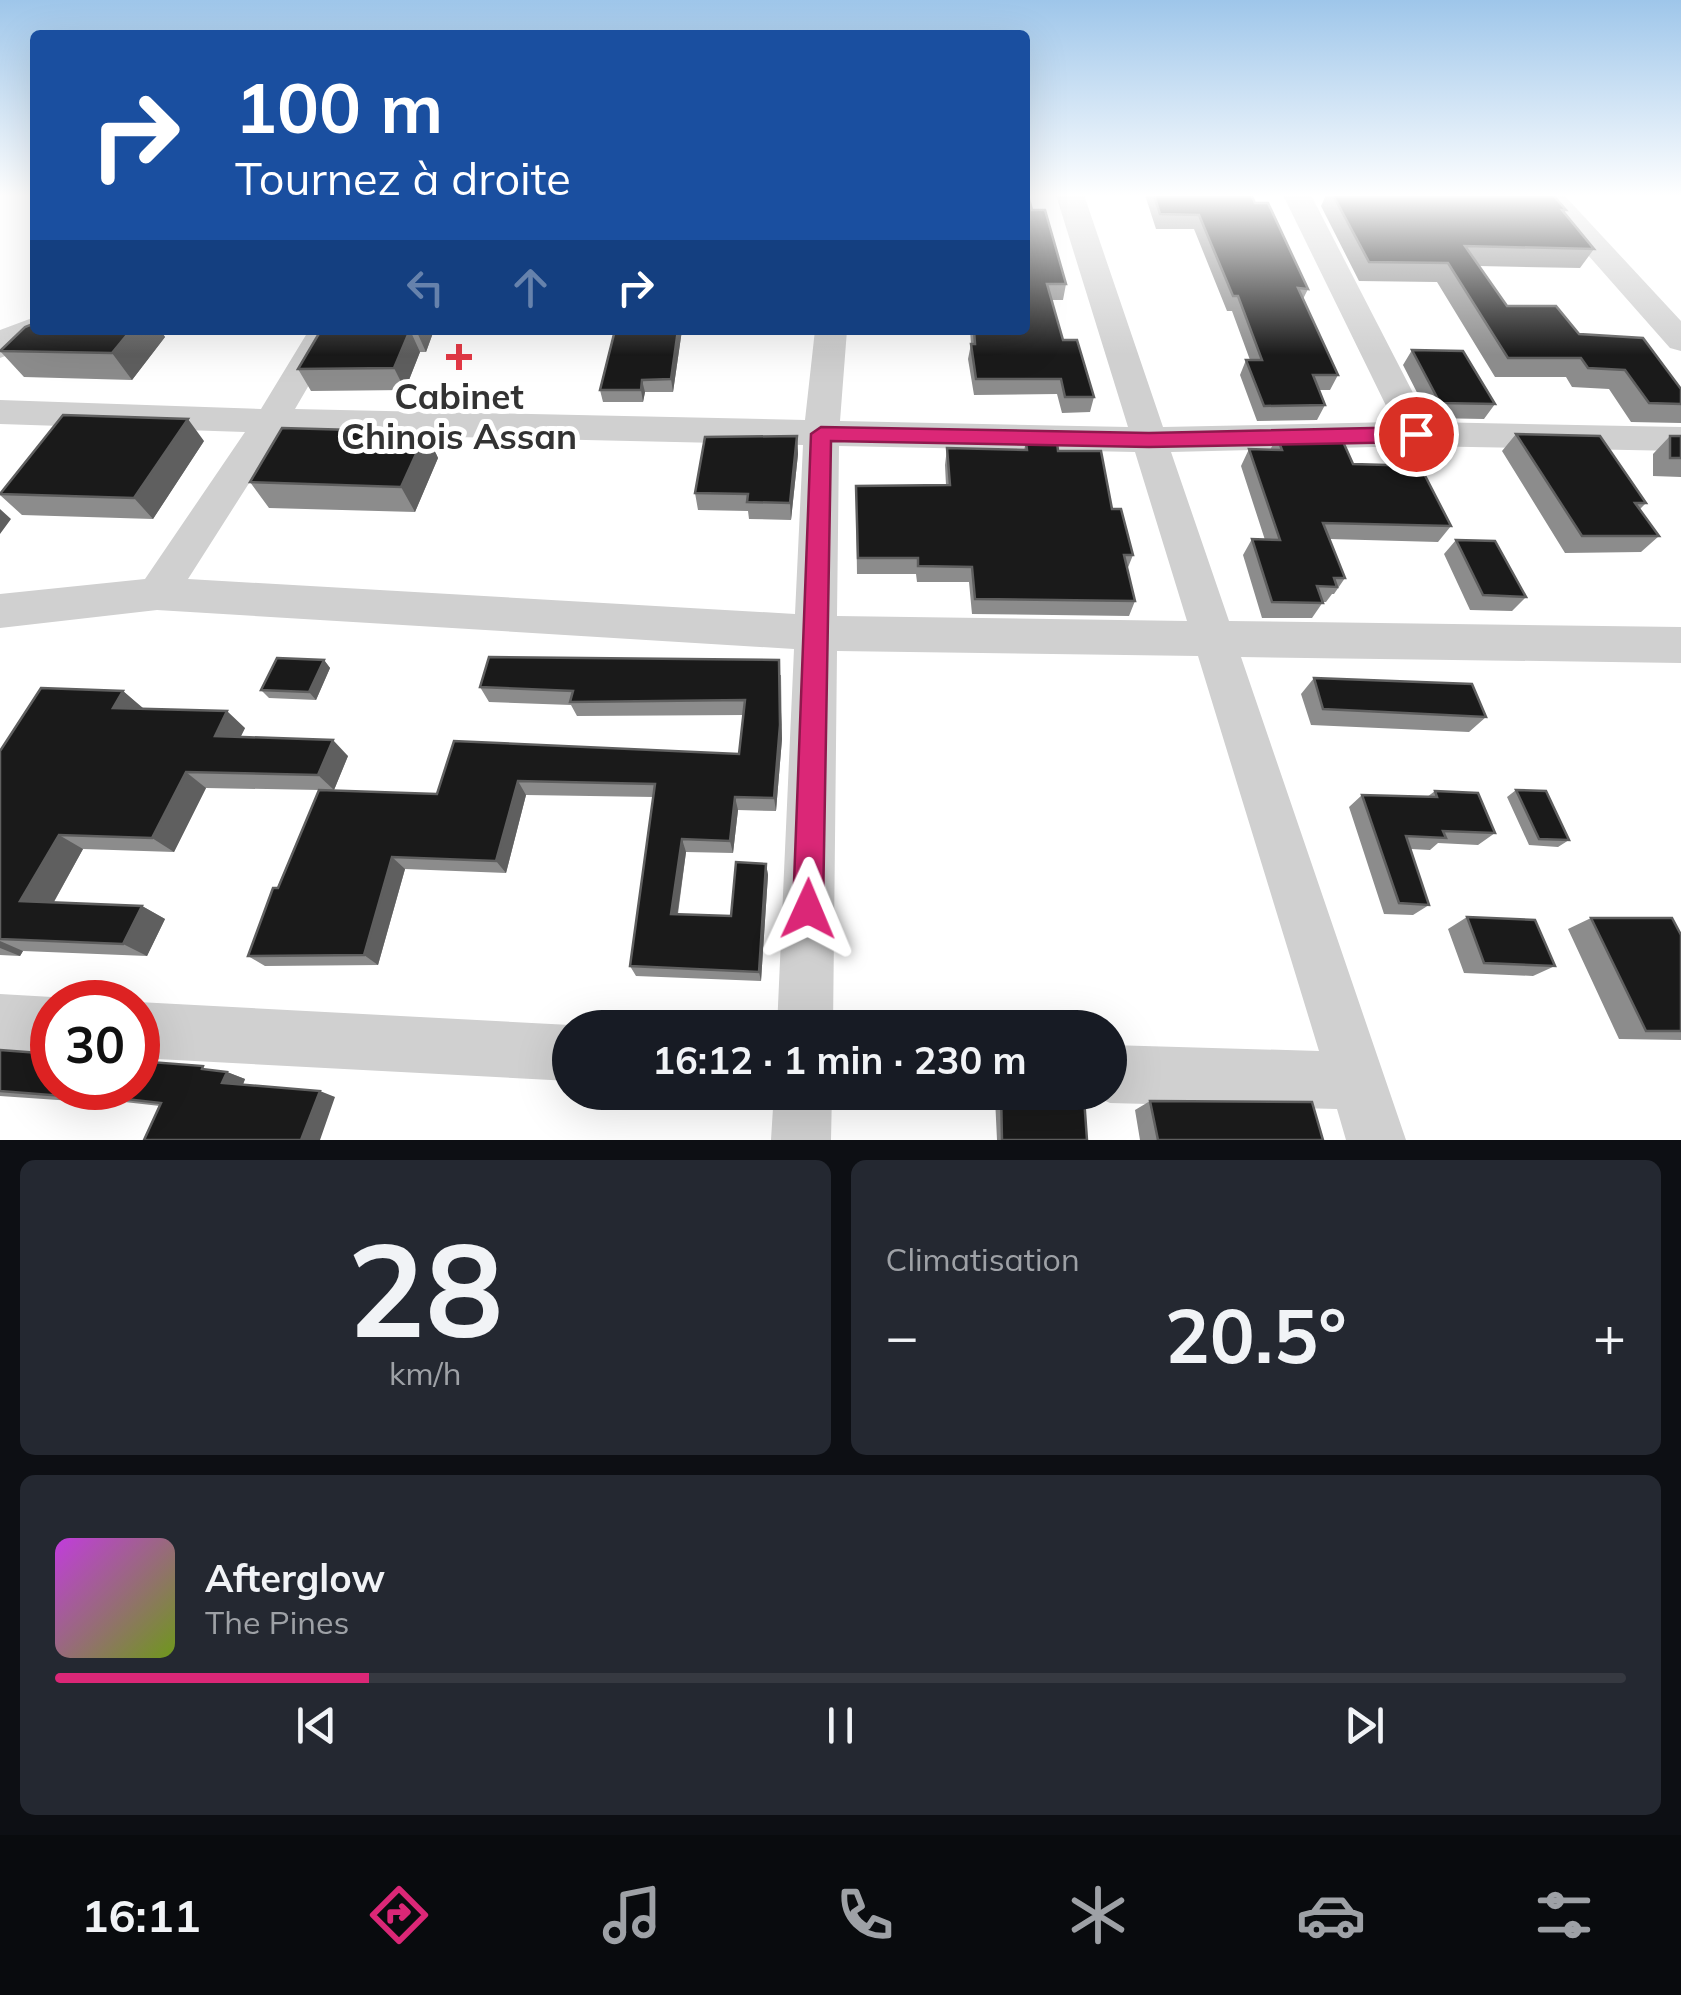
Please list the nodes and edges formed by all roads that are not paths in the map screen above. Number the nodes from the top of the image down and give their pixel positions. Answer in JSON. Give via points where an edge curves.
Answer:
{"nodes":[{"id":1,"x":1087,"y":248,"type":"edge"},
{"id":2,"x":1323,"y":248,"type":"edge"},
{"id":3,"x":1597,"y":248,"type":"edge"},
{"id":4,"x":30,"y":332,"type":"edge"},
{"id":5,"x":321,"y":335,"type":"edge"},
{"id":6,"x":831,"y":335,"type":"edge"},
{"id":7,"x":1681,"y":341,"type":"edge"},
{"id":8,"x":0,"y":345,"type":"edge"},
{"id":9,"x":0,"y":412,"type":"edge"},
{"id":10,"x":272,"y":421,"type":"junction"},
{"id":11,"x":821,"y":434,"type":"junction"},
{"id":12,"x":1416,"y":434,"type":"junction"},
{"id":13,"x":1681,"y":439,"type":"edge"},
{"id":14,"x":1149,"y":440,"type":"junction"},
{"id":15,"x":157,"y":594,"type":"junction"},
{"id":16,"x":0,"y":611,"type":"edge"},
{"id":17,"x":815,"y":633,"type":"junction"},
{"id":18,"x":1212,"y":638,"type":"junction"},
{"id":19,"x":1681,"y":645,"type":"edge"},
{"id":20,"x":805,"y":1010,"type":"edge"},
{"id":21,"x":0,"y":1022,"type":"edge"},
{"id":22,"x":30,"y":1024,"type":"edge"},
{"id":23,"x":160,"y":1031,"type":"edge"},
{"id":24,"x":552,"y":1052,"type":"edge"},
{"id":25,"x":1127,"y":1074,"type":"edge"},
{"id":26,"x":1356,"y":1081,"type":"junction"},
{"id":27,"x":803,"y":1110,"type":"edge"},
{"id":28,"x":802,"y":1140,"type":"edge"},
{"id":29,"x":1376,"y":1140,"type":"edge"}],
"edges":[{"from":1,"to":14,"type":"street"},
{"from":2,"to":12,"type":"street"},
{"from":3,"to":7,"type":"street"},
{"from":4,"to":8,"type":"street"},
{"from":5,"to":10,"type":"street"},
{"from":6,"to":11,"type":"street"},
{"from":9,"to":10,"type":"street"},
{"from":10,"to":11,"type":"street"},
{"from":10,"to":15,"type":"street"},
{"from":11,"to":14,"type":"street"},
{"from":11,"to":17,"type":"street"},
{"from":12,"to":13,"type":"street"},
{"from":12,"to":14,"type":"street"},
{"from":14,"to":18,"type":"street"},
{"from":15,"to":16,"type":"street"},
{"from":15,"to":17,"type":"street"},
{"from":17,"to":18,"type":"street"},
{"from":17,"to":20,"type":"street"},
{"from":18,"to":19,"type":"street"},
{"from":18,"to":26,"type":"street"},
{"from":21,"to":22,"type":"street"},
{"from":23,"to":24,"type":"street"},
{"from":25,"to":26,"type":"street"},
{"from":26,"to":29,"type":"street"},
{"from":27,"to":28,"type":"street"}]}
